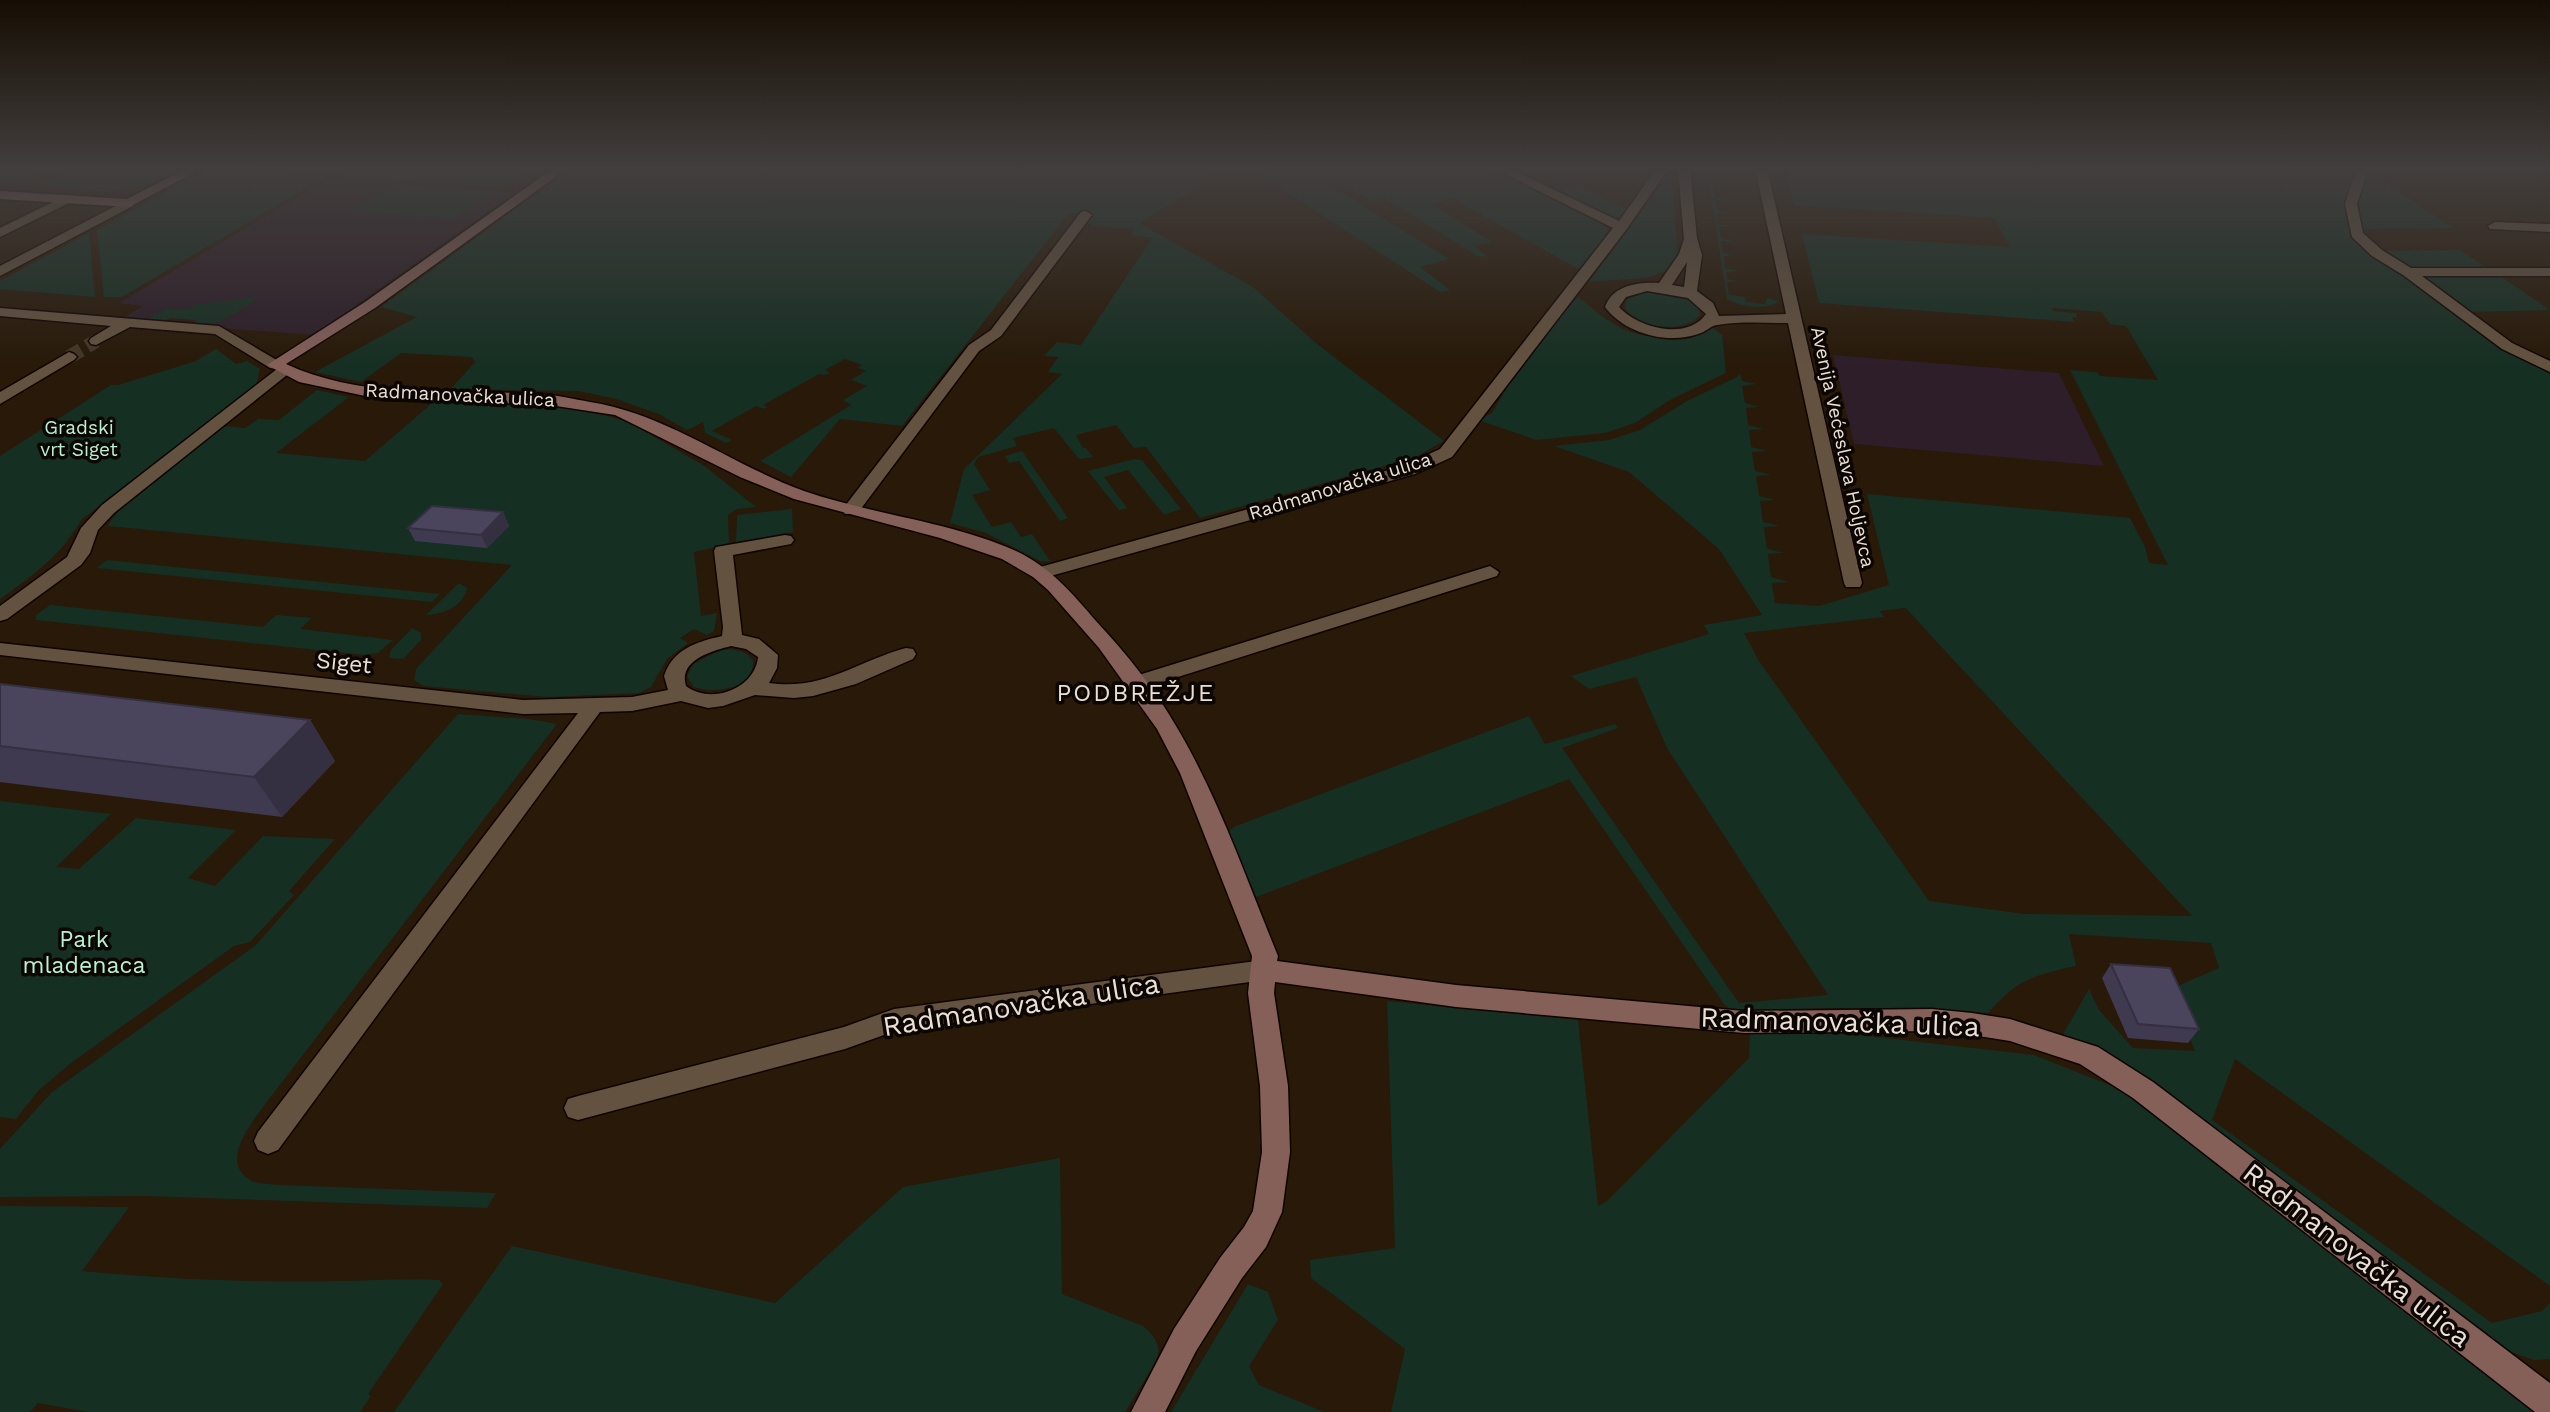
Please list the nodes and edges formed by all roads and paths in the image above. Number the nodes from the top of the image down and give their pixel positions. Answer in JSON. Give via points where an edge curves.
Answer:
{"nodes":[{"id":1,"x":72,"y":234,"type":"edge"},
{"id":2,"x":470,"y":234,"type":"edge"},
{"id":3,"x":1072,"y":234,"type":"edge"},
{"id":4,"x":1616,"y":234,"type":"edge"},
{"id":5,"x":1690,"y":234,"type":"edge"},
{"id":6,"x":1776,"y":234,"type":"edge"},
{"id":7,"x":2357,"y":234,"type":"edge"},
{"id":8,"x":1690,"y":238,"type":"junction"},
{"id":9,"x":0,"y":272,"type":"edge"},
{"id":10,"x":2408,"y":272,"type":"junction"},
{"id":11,"x":2550,"y":272,"type":"edge"},
{"id":12,"x":1663,"y":288,"type":"junction"},
{"id":13,"x":1690,"y":293,"type":"junction"},
{"id":14,"x":0,"y":312,"type":"edge"},
{"id":15,"x":1710,"y":313,"type":"junction"},
{"id":16,"x":1795,"y":319,"type":"junction"},
{"id":17,"x":126,"y":323,"type":"junction"},
{"id":18,"x":96,"y":341,"type":"tunnel mouth"},
{"id":19,"x":69,"y":357,"type":"tunnel mouth"},
{"id":20,"x":280,"y":368,"type":"junction"},
{"id":21,"x":2550,"y":368,"type":"edge"},
{"id":22,"x":0,"y":399,"type":"edge"},
{"id":23,"x":851,"y":510,"type":"junction"},
{"id":24,"x":785,"y":540,"type":"dead end"},
{"id":25,"x":1490,"y":572,"type":"dead end"},
{"id":26,"x":1040,"y":573,"type":"junction"},
{"id":27,"x":1853,"y":583,"type":"dead end"},
{"id":28,"x":0,"y":615,"type":"edge"},
{"id":29,"x":732,"y":640,"type":"junction"},
{"id":30,"x":0,"y":649,"type":"edge"},
{"id":31,"x":906,"y":654,"type":"dead end"},
{"id":32,"x":1136,"y":683,"type":"junction"},
{"id":33,"x":751,"y":687,"type":"junction"},
{"id":34,"x":682,"y":694,"type":"junction"},
{"id":35,"x":593,"y":707,"type":"junction"},
{"id":36,"x":1264,"y":970,"type":"junction"},
{"id":37,"x":578,"y":1108,"type":"dead end"},
{"id":38,"x":268,"y":1141,"type":"dead end"},
{"id":39,"x":2550,"y":1403,"type":"edge"},
{"id":40,"x":1147,"y":1412,"type":"edge"}],
"edges":[{"from":1,"to":9,"type":"street"},
{"from":2,"to":20,"type":"street"},
{"from":3,"to":23,"type":"street","via":[[996,333],[974,348]]},
{"from":4,"to":26,"type":"street","name":"Radmanovačka ulica","via":[[1446,453],[1409,470]]},
{"from":5,"to":8,"type":"street"},
{"from":6,"to":16,"type":"street","name":"Avenija Većeslava Holjevca"},
{"from":7,"to":10,"type":"street"},
{"from":8,"to":12,"type":"street","via":[[1686,254]]},
{"from":8,"to":13,"type":"street","via":[[1695,255]]},
{"from":10,"to":11,"type":"street"},
{"from":10,"to":21,"type":"street","via":[[2507,346]]},
{"from":12,"to":13,"type":"street"},
{"from":12,"to":15,"type":"street","name":"Avenija Većeslava Holjevca","via":[[1632,289],[1614,300],[1612,307],[1626,322],[1656,331],[1690,331]]},
{"from":13,"to":15,"type":"street"},
{"from":14,"to":17,"type":"street"},
{"from":15,"to":16,"type":"street","name":"Avenija Većeslava Holjevca"},
{"from":16,"to":27,"type":"street","name":"Avenija Većeslava Holjevca"},
{"from":17,"to":18,"type":"street"},
{"from":17,"to":20,"type":"street","via":[[214,329]]},
{"from":19,"to":22,"type":"street"},
{"from":20,"to":23,"type":"street","name":"Radmanovačka ulica","via":[[304,379],[391,396],[543,399],[603,407],[646,422],[779,487]]},
{"from":20,"to":28,"type":"street","via":[[108,509],[90,528],[74,561]]},
{"from":23,"to":26,"type":"street","name":"Radmanovačka ulica","via":[[986,546]]},
{"from":24,"to":29,"type":"street","via":[[723,551]]},
{"from":25,"to":32,"type":"street"},
{"from":26,"to":32,"type":"street","name":"Radmanovačka ulica"},
{"from":29,"to":33,"type":"street","via":[[752,643],[768,655],[765,674]]},
{"from":29,"to":34,"type":"street","via":[[709,645],[684,659],[673,678]]},
{"from":30,"to":35,"type":"street","name":"Siget","via":[[523,707]]},
{"from":31,"to":33,"type":"street","via":[[820,690],[777,692]]},
{"from":32,"to":36,"type":"street","name":"Radmanovačka ulica","via":[[1191,773],[1265,956]]},
{"from":33,"to":34,"type":"street","via":[[710,700]]},
{"from":34,"to":35,"type":"street","name":"Siget"},
{"from":35,"to":38,"type":"street"},
{"from":36,"to":37,"type":"street","name":"Radmanovačka ulica","via":[[894,1020],[845,1038]]},
{"from":36,"to":39,"type":"street","name":"Radmanovačka ulica","via":[[1456,996],[1744,1022],[1932,1020],[2010,1030],[2055,1042],[2089,1055],[2143,1090]]},
{"from":36,"to":40,"type":"street","name":"Radmanovačka ulica","via":[[1261,993],[1276,1153],[1267,1212],[1185,1340]]}]}
